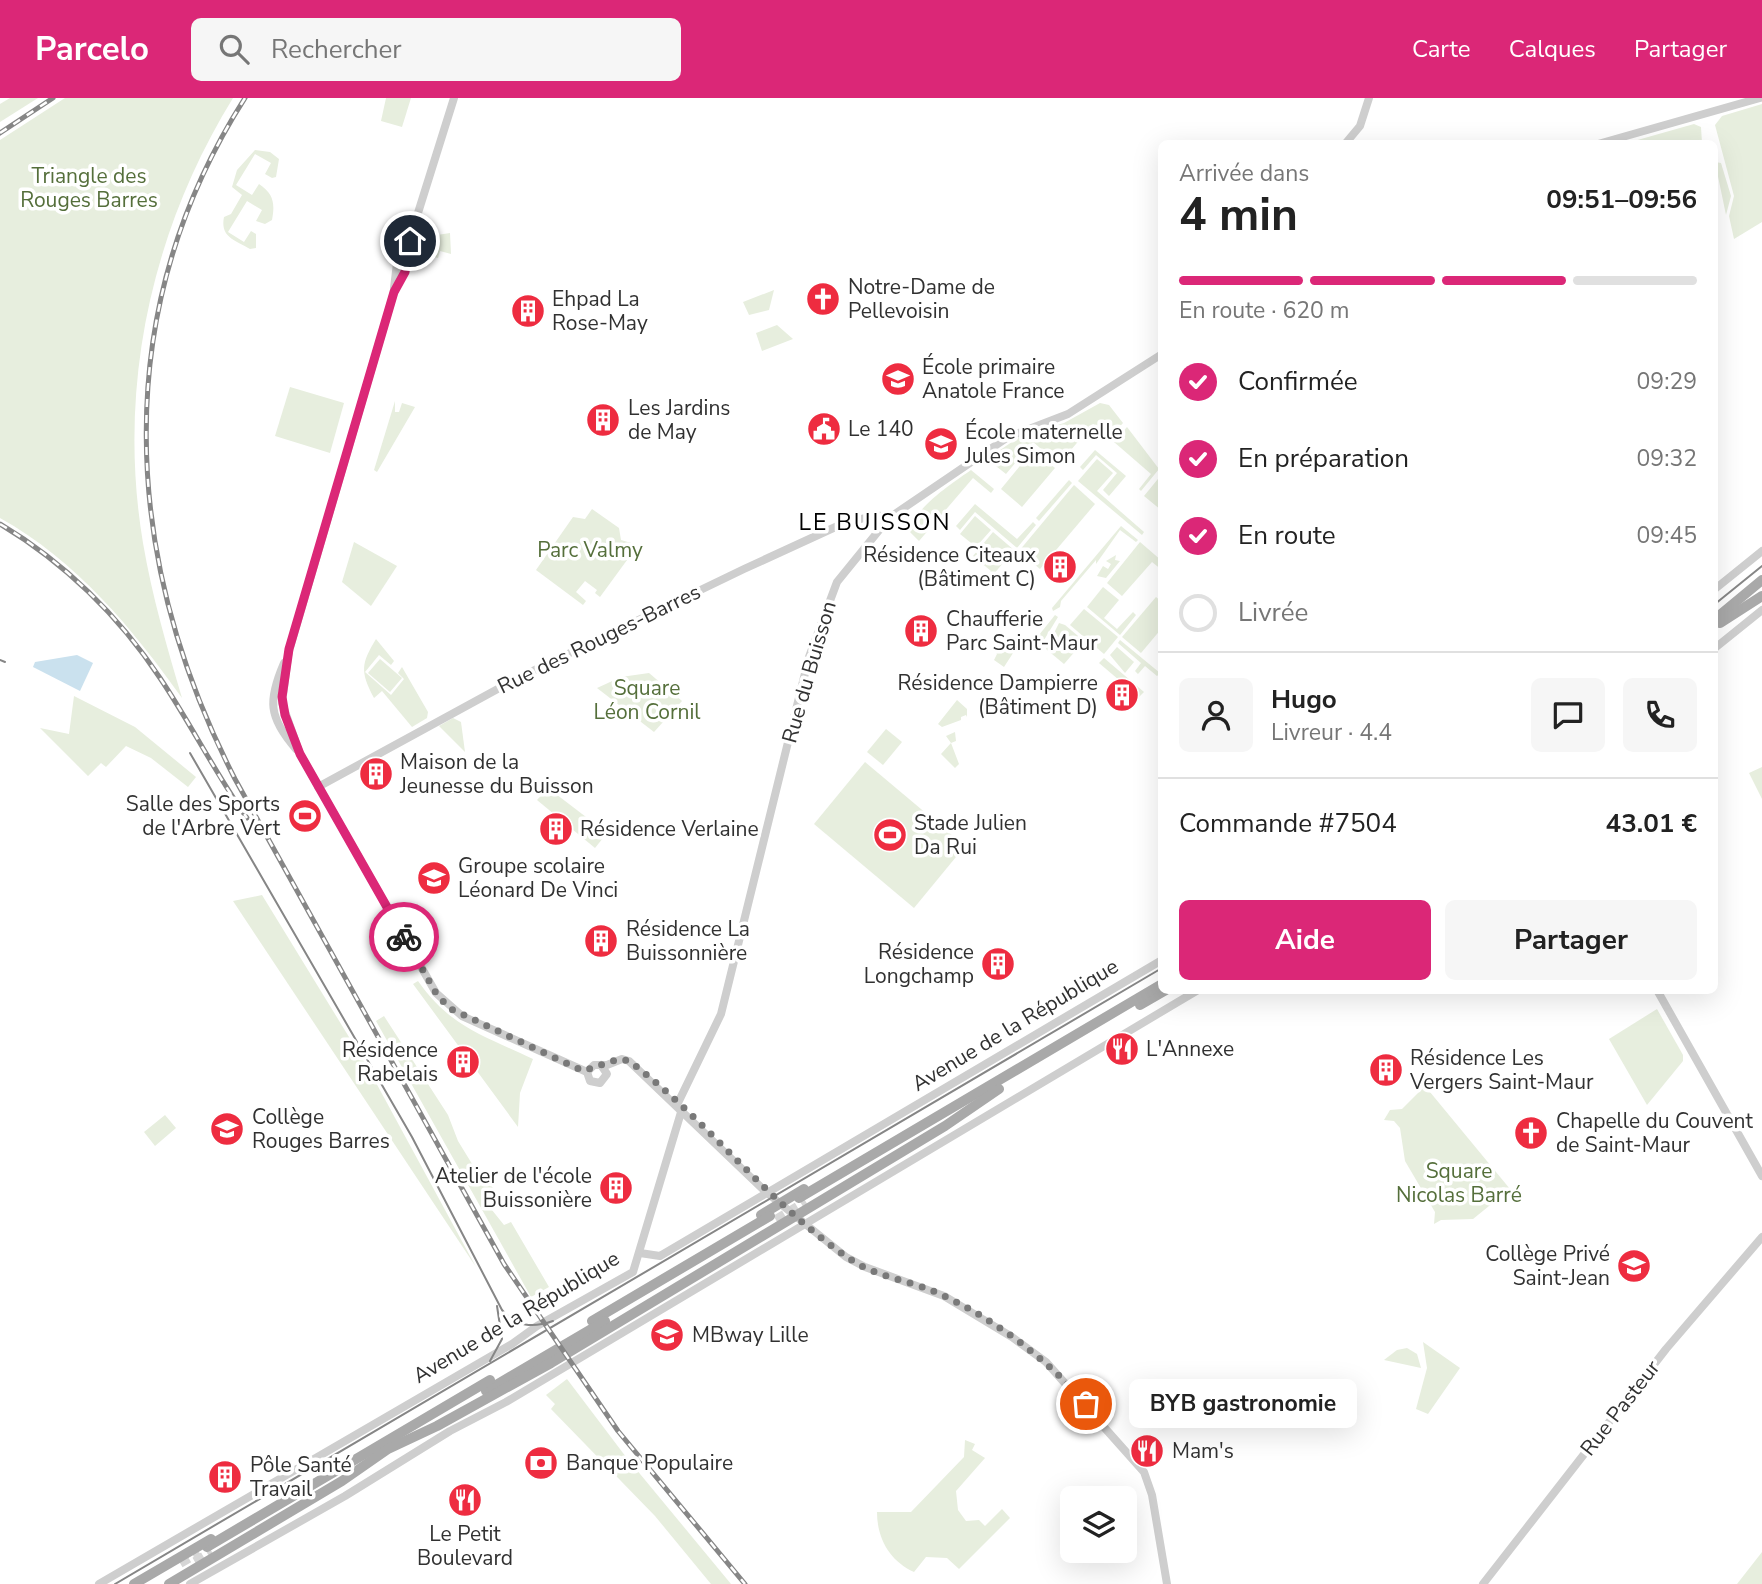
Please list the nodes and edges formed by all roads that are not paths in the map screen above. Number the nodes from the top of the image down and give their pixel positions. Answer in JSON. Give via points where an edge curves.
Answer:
{"nodes":[{"id":1,"x":454,"y":98,"type":"edge"},
{"id":2,"x":1370,"y":98,"type":"edge"},
{"id":3,"x":1760,"y":98,"type":"edge"},
{"id":4,"x":1348,"y":140,"type":"edge"},
{"id":5,"x":1612,"y":140,"type":"edge"},
{"id":6,"x":1158,"y":357,"type":"edge"},
{"id":7,"x":888,"y":517,"type":"junction"},
{"id":8,"x":1762,"y":551,"type":"edge"},
{"id":9,"x":1762,"y":580,"type":"edge"},
{"id":10,"x":1718,"y":587,"type":"edge"},
{"id":11,"x":1762,"y":589,"type":"edge"},
{"id":12,"x":1762,"y":596,"type":"edge"},
{"id":13,"x":1762,"y":610,"type":"edge"},
{"id":14,"x":1718,"y":622,"type":"edge"},
{"id":15,"x":1718,"y":622,"type":"edge"},
{"id":16,"x":1718,"y":622,"type":"edge"},
{"id":17,"x":1718,"y":646,"type":"edge"},
{"id":18,"x":318,"y":787,"type":"junction"},
{"id":19,"x":1158,"y":962,"type":"edge"},
{"id":20,"x":1158,"y":986,"type":"edge"},
{"id":21,"x":1159,"y":994,"type":"edge"},
{"id":22,"x":1191,"y":994,"type":"edge"},
{"id":23,"x":1659,"y":994,"type":"edge"},
{"id":24,"x":601,"y":1065,"type":"junction"},
{"id":25,"x":640,"y":1070,"type":"junction"},
{"id":26,"x":587,"y":1072,"type":"junction"},
{"id":27,"x":606,"y":1078,"type":"junction"},
{"id":28,"x":996,"y":1087,"type":"junction"},
{"id":29,"x":679,"y":1107,"type":"junction"},
{"id":30,"x":1762,"y":1176,"type":"edge"},
{"id":31,"x":766,"y":1192,"type":"junction"},
{"id":32,"x":802,"y":1200,"type":"tunnel mouth"},
{"id":33,"x":780,"y":1203,"type":"junction"},
{"id":34,"x":795,"y":1216,"type":"junction"},
{"id":35,"x":805,"y":1224,"type":"junction"},
{"id":36,"x":1762,"y":1237,"type":"edge"},
{"id":37,"x":640,"y":1253,"type":"junction"},
{"id":38,"x":631,"y":1297,"type":"junction"},
{"id":39,"x":439,"y":1411,"type":"junction"},
{"id":40,"x":388,"y":1449,"type":"junction"},
{"id":41,"x":99,"y":1584,"type":"edge"},
{"id":42,"x":134,"y":1584,"type":"edge"},
{"id":43,"x":145,"y":1584,"type":"edge"},
{"id":44,"x":158,"y":1584,"type":"edge"},
{"id":45,"x":169,"y":1584,"type":"edge"},
{"id":46,"x":190,"y":1584,"type":"edge"},
{"id":47,"x":1167,"y":1584,"type":"edge"},
{"id":48,"x":1483,"y":1584,"type":"edge"}],
"edges":[{"from":1,"to":18,"type":"street","via":[[412,232],[397,263],[394,292],[289,649],[282,703],[300,754]]},
{"from":2,"to":4,"type":"street","via":[[1360,126]]},
{"from":3,"to":5,"type":"street"},
{"from":6,"to":7,"type":"street","name":"Rue du Buisson","via":[[1068,414],[1008,437]]},
{"from":7,"to":18,"type":"street","name":"Rue des Rouges-Barres","via":[[877,515],[842,524],[761,561],[516,679]]},
{"from":7,"to":29,"type":"street","name":"Rue du Buisson","via":[[837,582],[823,613],[721,1014]]},
{"from":8,"to":10,"type":"street"},
{"from":9,"to":14,"type":"main road"},
{"from":11,"to":15,"type":"main road"},
{"from":12,"to":16,"type":"main road"},
{"from":13,"to":17,"type":"street"},
{"from":18,"to":26,"type":"street","via":[[439,999],[461,1016]]},
{"from":19,"to":31,"type":"street","name":"Avenue de la République"},
{"from":20,"to":28,"type":"main road","name":"Avenue de la République"},
{"from":21,"to":28,"type":"main road","name":"Avenue de la République"},
{"from":22,"to":35,"type":"street"},
{"from":23,"to":30,"type":"street"},
{"from":24,"to":25,"type":"street","via":[[622,1059]]},
{"from":24,"to":26,"type":"street","via":[[593,1065]]},
{"from":24,"to":27,"type":"street"},
{"from":25,"to":27,"type":"street","via":[[622,1064]]},
{"from":25,"to":29,"type":"street"},
{"from":26,"to":27,"type":"street","via":[[594,1084]]},
{"from":28,"to":32,"type":"main road","name":"Avenue de la République"},
{"from":28,"to":33,"type":"main road","via":[[958,1099]]},
{"from":28,"to":34,"type":"main road","via":[[934,1133]]},
{"from":29,"to":31,"type":"street"},
{"from":29,"to":37,"type":"street","name":"Rue du Buisson"},
{"from":31,"to":33,"type":"street"},
{"from":31,"to":37,"type":"street","name":"Avenue de la République","via":[[660,1256]]},
{"from":33,"to":34,"type":"street"},
{"from":33,"to":38,"type":"main road"},
{"from":34,"to":35,"type":"street"},
{"from":34,"to":40,"type":"main road","via":[[532,1373]]},
{"from":35,"to":46,"type":"street"},
{"from":35,"to":47,"type":"street","via":[[852,1261],[944,1296],[1054,1369],[1144,1472]]},
{"from":36,"to":48,"type":"street","name":"Rue Pasteur","via":[[1666,1349]]},
{"from":37,"to":41,"type":"street","name":"Avenue de la République","via":[[627,1276]]},
{"from":38,"to":39,"type":"main road","name":"Avenue de la République"},
{"from":38,"to":40,"type":"main road","name":"Avenue de la République","via":[[773,1218]]},
{"from":39,"to":40,"type":"main road","name":"Avenue de la République","via":[[209,1549]]},
{"from":39,"to":42,"type":"main road","via":[[401,1427]]},
{"from":40,"to":45,"type":"main road","via":[[342,1482]]},
{"from":43,"to":44,"type":"main road","via":[[183,1565]]}]}
